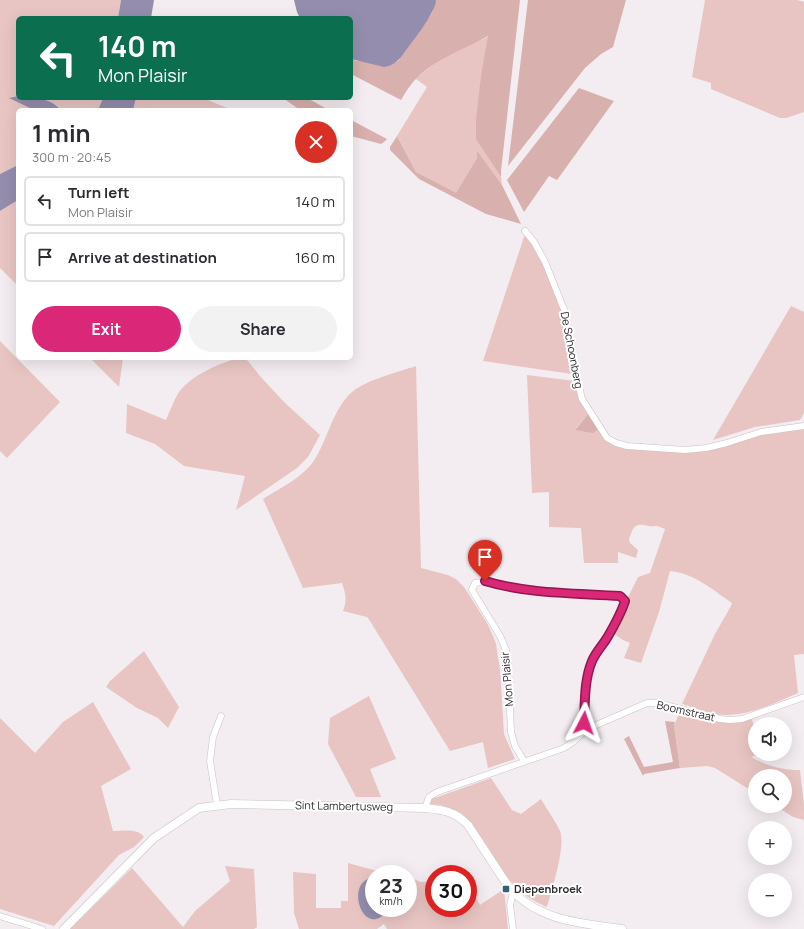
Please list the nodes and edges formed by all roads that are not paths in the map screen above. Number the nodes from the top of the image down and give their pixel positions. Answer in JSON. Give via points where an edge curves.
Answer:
{"nodes":[{"id":1,"x":525,"y":231,"type":"dead end"},
{"id":2,"x":804,"y":426,"type":"edge"},
{"id":3,"x":804,"y":697,"type":"edge"},
{"id":4,"x":221,"y":716,"type":"dead end"},
{"id":5,"x":586,"y":729,"type":"junction"},
{"id":6,"x":524,"y":761,"type":"junction"},
{"id":7,"x":217,"y":805,"type":"junction"},
{"id":8,"x":426,"y":808,"type":"junction"},
{"id":9,"x":513,"y":893,"type":"junction"},
{"id":10,"x":0,"y":916,"type":"edge"},
{"id":11,"x":42,"y":929,"type":"edge"},
{"id":12,"x":64,"y":929,"type":"edge"},
{"id":13,"x":513,"y":929,"type":"edge"},
{"id":14,"x":622,"y":929,"type":"edge"}],
"edges":[{"from":1,"to":2,"type":"street","name":"De Schoonberg","via":[[545,262],[566,312],[569,344],[582,399],[607,438],[627,446],[685,450],[728,443],[761,432]]},
{"from":3,"to":5,"type":"street","name":"Boomstraat","via":[[742,719],[730,720],[657,703],[647,703]]},
{"from":4,"to":7,"type":"street","via":[[213,737],[210,761]]},
{"from":5,"to":6,"type":"street","name":"Boomstraat","via":[[564,748]]},
{"from":5,"to":6,"type":"street","name":"Mon Plaisir","via":[[584,723],[587,678],[591,663],[607,638],[625,601],[620,596],[523,589],[485,581],[475,582],[472,590],[506,650],[511,732],[515,746]]},
{"from":6,"to":8,"type":"street","name":"Boomstraat","via":[[437,792],[428,797]]},
{"from":7,"to":8,"type":"street","name":"Sint Lambertusweg"},
{"from":7,"to":12,"type":"street","name":"Sint Lambertusweg","via":[[199,808],[154,838]]},
{"from":8,"to":9,"type":"street","name":"Sint Lambertusweg","via":[[452,813],[464,821]]},
{"from":9,"to":13,"type":"street","via":[[510,905]]},
{"from":9,"to":14,"type":"street","name":"Sint Lambertusweg","via":[[558,919]]},
{"from":10,"to":11,"type":"street"}]}
